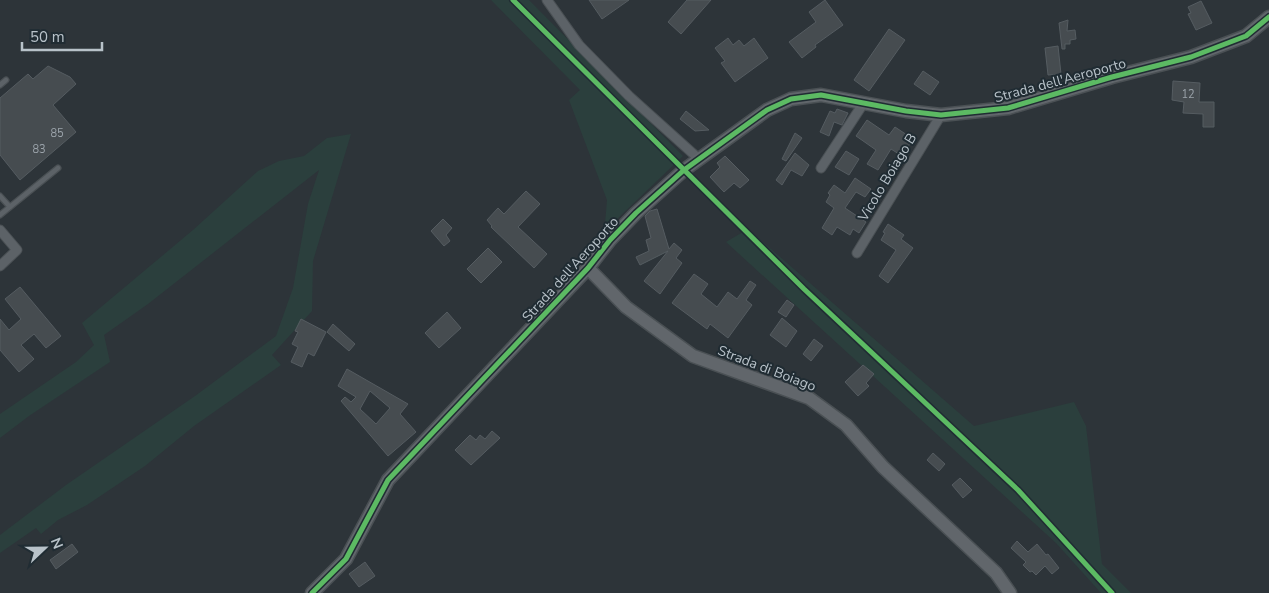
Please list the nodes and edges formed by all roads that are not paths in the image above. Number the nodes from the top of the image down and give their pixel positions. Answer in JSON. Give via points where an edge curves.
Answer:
{"nodes":[{"id":1,"x":547,"y":0,"type":"edge"},
{"id":2,"x":1269,"y":18,"type":"edge"},
{"id":3,"x":6,"y":80,"type":"dead end"},
{"id":4,"x":0,"y":85,"type":"edge"},
{"id":5,"x":863,"y":104,"type":"junction"},
{"id":6,"x":941,"y":114,"type":"junction"},
{"id":7,"x":699,"y":159,"type":"junction"},
{"id":8,"x":58,"y":168,"type":"dead end"},
{"id":9,"x":821,"y":168,"type":"dead end"},
{"id":10,"x":0,"y":196,"type":"edge"},
{"id":11,"x":10,"y":207,"type":"junction"},
{"id":12,"x":0,"y":215,"type":"edge"},
{"id":13,"x":0,"y":230,"type":"edge"},
{"id":14,"x":857,"y":253,"type":"dead end"},
{"id":15,"x":0,"y":266,"type":"edge"},
{"id":16,"x":588,"y":268,"type":"junction"},
{"id":17,"x":312,"y":593,"type":"edge"},
{"id":18,"x":1010,"y":593,"type":"edge"}],
"edges":[{"from":1,"to":7,"type":"street","via":[[579,45],[629,96]]},
{"from":2,"to":6,"type":"street","name":"Strada dell'Aeroporto","via":[[1246,36],[1191,57],[1112,76],[1008,108]]},
{"from":3,"to":4,"type":"lane"},
{"from":5,"to":6,"type":"street","name":"Strada dell'Aeroporto"},
{"from":5,"to":7,"type":"street","name":"Strada dell'Aeroporto","via":[[821,95],[791,99],[767,110]]},
{"from":5,"to":9,"type":"street"},
{"from":6,"to":14,"type":"street","name":"Vicolo Boiago B"},
{"from":7,"to":16,"type":"street","name":"Strada dell'Aeroporto","via":[[636,213]]},
{"from":8,"to":11,"type":"lane"},
{"from":10,"to":11,"type":"lane"},
{"from":11,"to":12,"type":"lane"},
{"from":13,"to":15,"type":"street","via":[[17,250]]},
{"from":16,"to":17,"type":"street","name":"Strada dell'Aeroporto","via":[[388,480],[346,559]]},
{"from":16,"to":18,"type":"street","name":"Strada di Boiago","via":[[626,307],[693,356],[809,398],[846,425],[883,467],[996,573]]}]}
